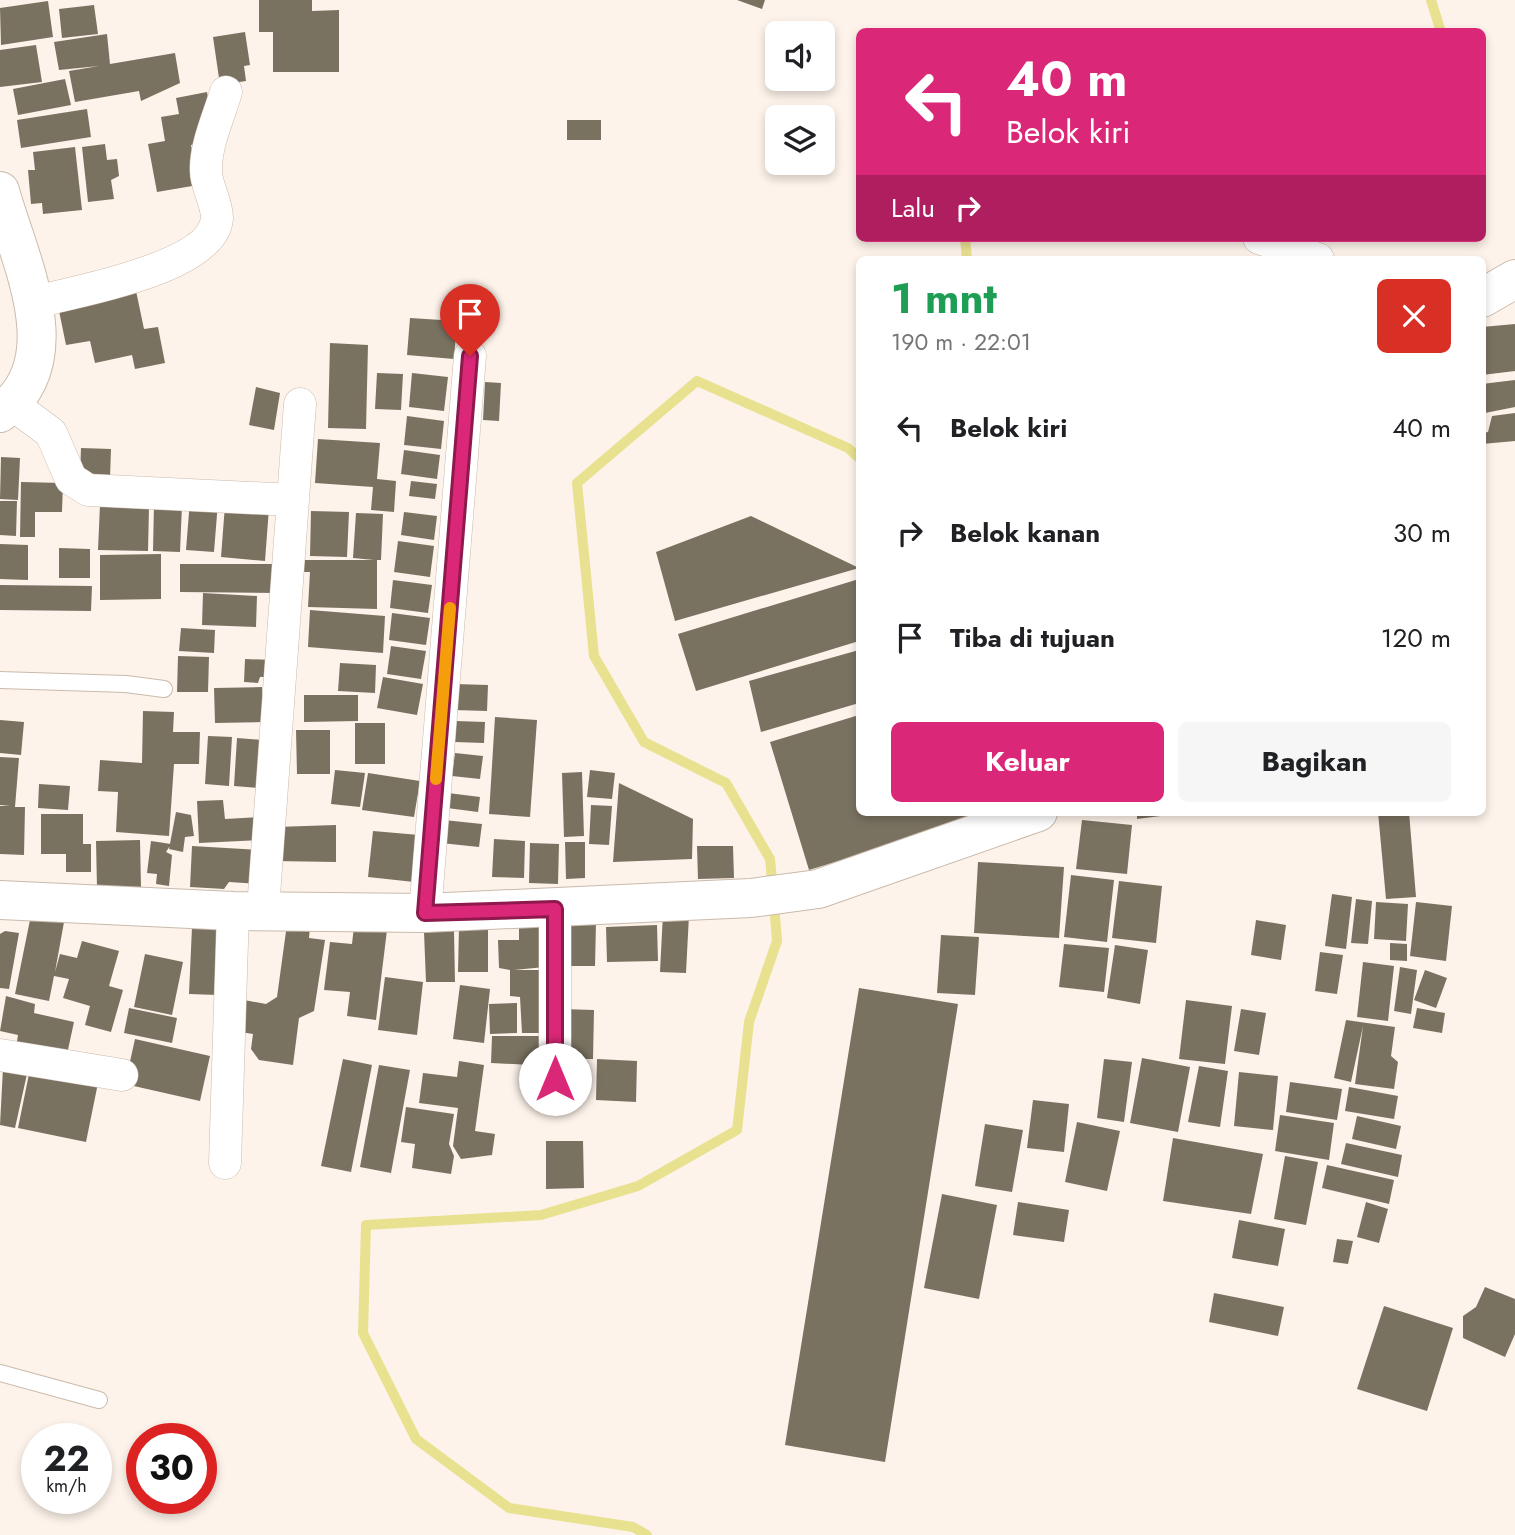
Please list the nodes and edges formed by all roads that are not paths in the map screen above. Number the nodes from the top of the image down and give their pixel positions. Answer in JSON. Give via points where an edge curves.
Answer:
{"nodes":[{"id":1,"x":226,"y":92,"type":"dead end"},
{"id":2,"x":0,"y":191,"type":"edge"},
{"id":3,"x":5,"y":230,"type":"edge"},
{"id":4,"x":1270,"y":242,"type":"edge"},
{"id":5,"x":1310,"y":256,"type":"edge"},
{"id":6,"x":1515,"y":279,"type":"edge"},
{"id":7,"x":1486,"y":296,"type":"edge"},
{"id":8,"x":34,"y":303,"type":"junction"},
{"id":9,"x":470,"y":356,"type":"dead end"},
{"id":10,"x":14,"y":400,"type":"edge"},
{"id":11,"x":300,"y":404,"type":"dead end"},
{"id":12,"x":293,"y":500,"type":"junction"},
{"id":13,"x":0,"y":680,"type":"edge"},
{"id":14,"x":164,"y":689,"type":"dead end"},
{"id":15,"x":1027,"y":816,"type":"edge"},
{"id":16,"x":0,"y":900,"type":"edge"},
{"id":17,"x":555,"y":909,"type":"junction"},
{"id":18,"x":248,"y":910,"type":"junction"},
{"id":19,"x":425,"y":913,"type":"junction"},
{"id":20,"x":0,"y":1055,"type":"edge"},
{"id":21,"x":122,"y":1075,"type":"dead end"},
{"id":22,"x":555,"y":1079,"type":"dead end"},
{"id":23,"x":225,"y":1163,"type":"dead end"},
{"id":24,"x":0,"y":1373,"type":"edge"},
{"id":25,"x":99,"y":1400,"type":"dead end"}],
"edges":[{"from":1,"to":8,"type":"street","via":[[206,162],[217,216],[209,239],[185,256],[141,274]]},
{"from":2,"to":3,"type":"street"},
{"from":3,"to":8,"type":"street"},
{"from":4,"to":5,"type":"street"},
{"from":6,"to":7,"type":"street"},
{"from":8,"to":10,"type":"street","via":[[37,351]]},
{"from":9,"to":19,"type":"street"},
{"from":10,"to":12,"type":"street","via":[[51,433],[71,479],[88,490]]},
{"from":11,"to":12,"type":"street"},
{"from":12,"to":18,"type":"street"},
{"from":13,"to":14,"type":"lane"},
{"from":15,"to":17,"type":"street","via":[[818,889],[751,898]]},
{"from":16,"to":18,"type":"street"},
{"from":17,"to":19,"type":"street"},
{"from":17,"to":22,"type":"street"},
{"from":18,"to":19,"type":"street"},
{"from":18,"to":23,"type":"street"},
{"from":20,"to":21,"type":"street"},
{"from":24,"to":25,"type":"lane"}]}
